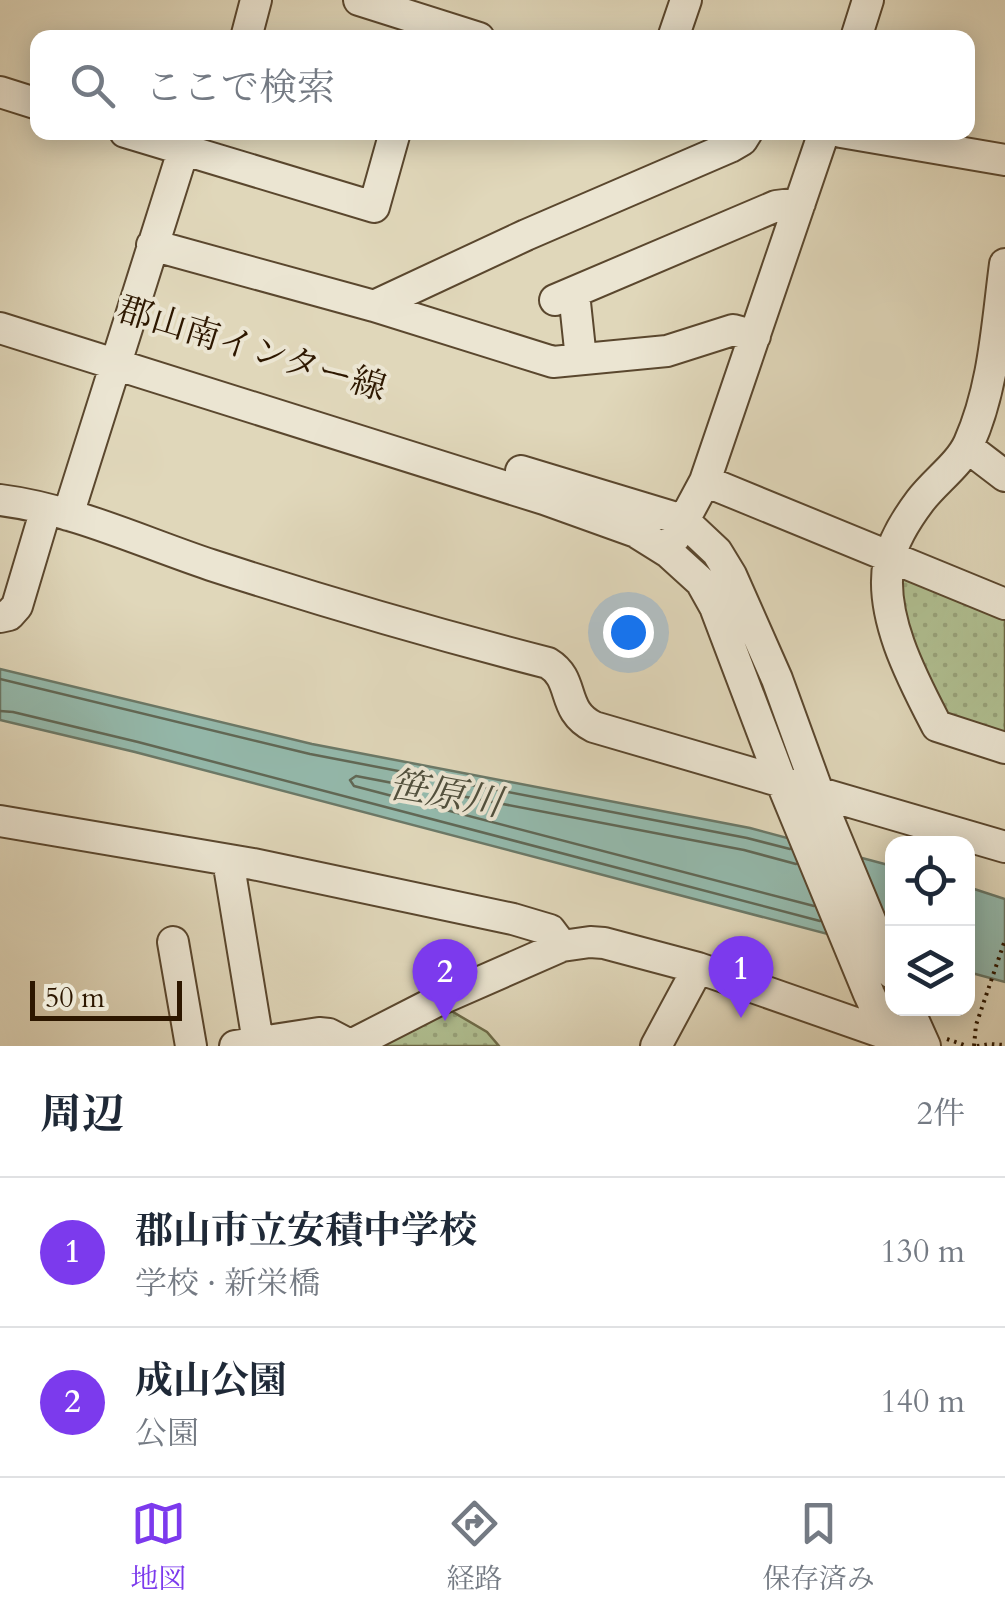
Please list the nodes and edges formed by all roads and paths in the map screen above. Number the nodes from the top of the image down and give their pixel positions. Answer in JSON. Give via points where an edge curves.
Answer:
{"nodes":[{"id":1,"x":256,"y":0,"type":"edge"},
{"id":2,"x":359,"y":0,"type":"edge"},
{"id":3,"x":686,"y":0,"type":"edge"},
{"id":4,"x":868,"y":0,"type":"edge"},
{"id":5,"x":248,"y":30,"type":"edge"},
{"id":6,"x":427,"y":30,"type":"edge"},
{"id":7,"x":676,"y":30,"type":"edge"},
{"id":8,"x":859,"y":30,"type":"edge"},
{"id":9,"x":0,"y":92,"type":"edge"},
{"id":10,"x":30,"y":101,"type":"edge"},
{"id":11,"x":164,"y":140,"type":"edge"},
{"id":12,"x":394,"y":140,"type":"edge"},
{"id":13,"x":742,"y":140,"type":"edge"},
{"id":14,"x":821,"y":140,"type":"edge"},
{"id":15,"x":889,"y":140,"type":"edge"},
{"id":16,"x":203,"y":148,"type":"edge"},
{"id":17,"x":1005,"y":160,"type":"edge"},
{"id":18,"x":800,"y":204,"type":"junction"},
{"id":19,"x":152,"y":245,"type":"junction"},
{"id":20,"x":1005,"y":264,"type":"edge"},
{"id":21,"x":374,"y":306,"type":"junction"},
{"id":22,"x":0,"y":309,"type":"edge"},
{"id":23,"x":0,"y":328,"type":"edge"},
{"id":24,"x":755,"y":336,"type":"junction"},
{"id":25,"x":117,"y":354,"type":"junction"},
{"id":26,"x":581,"y":359,"type":"junction"},
{"id":27,"x":967,"y":447,"type":"junction"},
{"id":28,"x":1005,"y":476,"type":"edge"},
{"id":29,"x":705,"y":481,"type":"junction"},
{"id":30,"x":0,"y":500,"type":"edge"},
{"id":31,"x":57,"y":512,"type":"junction"},
{"id":32,"x":683,"y":520,"type":"junction"},
{"id":33,"x":668,"y":552,"type":"junction"},
{"id":34,"x":889,"y":558,"type":"junction"},
{"id":35,"x":1005,"y":604,"type":"edge"},
{"id":36,"x":0,"y":617,"type":"edge"},
{"id":37,"x":1005,"y":748,"type":"edge"},
{"id":38,"x":804,"y":796,"type":"junction"},
{"id":39,"x":0,"y":821,"type":"edge"},
{"id":40,"x":1005,"y":847,"type":"edge"},
{"id":41,"x":228,"y":860,"type":"junction"},
{"id":42,"x":1005,"y":940,"type":"edge"},
{"id":43,"x":172,"y":942,"type":"dead end"},
{"id":44,"x":562,"y":946,"type":"junction"},
{"id":45,"x":885,"y":958,"type":"edge"},
{"id":46,"x":698,"y":968,"type":"junction"},
{"id":47,"x":912,"y":1016,"type":"edge"},
{"id":48,"x":897,"y":1042,"type":"edge"},
{"id":49,"x":247,"y":1044,"type":"edge"},
{"id":50,"x":350,"y":1045,"type":"edge"},
{"id":51,"x":191,"y":1046,"type":"edge"},
{"id":52,"x":656,"y":1046,"type":"edge"},
{"id":53,"x":925,"y":1046,"type":"edge"},
{"id":54,"x":976,"y":1046,"type":"edge"},
{"id":55,"x":1005,"y":1046,"type":"edge"}],
"edges":[{"from":1,"to":5,"type":"street"},
{"from":2,"to":6,"type":"street"},
{"from":3,"to":7,"type":"street"},
{"from":4,"to":8,"type":"street"},
{"from":9,"to":10,"type":"street"},
{"from":11,"to":16,"type":"street"},
{"from":12,"to":16,"type":"street","via":[[374,207]]},
{"from":13,"to":21,"type":"street"},
{"from":14,"to":18,"type":"street"},
{"from":15,"to":17,"type":"street"},
{"from":16,"to":19,"type":"street"},
{"from":18,"to":24,"type":"street"},
{"from":18,"to":26,"type":"street","via":[[776,206],[564,297]]},
{"from":19,"to":21,"type":"street"},
{"from":19,"to":25,"type":"street"},
{"from":20,"to":27,"type":"street","via":[[987,396]]},
{"from":21,"to":26,"type":"street","via":[[553,362]]},
{"from":22,"to":25,"type":"street","name":"郡山南インター線"},
{"from":23,"to":25,"type":"street"},
{"from":24,"to":26,"type":"street","via":[[733,330],[666,351]]},
{"from":24,"to":29,"type":"street"},
{"from":25,"to":31,"type":"street"},
{"from":25,"to":32,"type":"street","name":"郡山南インター線"},
{"from":25,"to":33,"type":"street","via":[[636,532]]},
{"from":27,"to":28,"type":"street"},
{"from":27,"to":34,"type":"street","via":[[920,500]]},
{"from":29,"to":32,"type":"street"},
{"from":29,"to":34,"type":"street"},
{"from":30,"to":31,"type":"street"},
{"from":31,"to":36,"type":"street","via":[[18,606]]},
{"from":31,"to":38,"type":"street","via":[[235,572],[548,663],[561,675],[580,719],[594,727]]},
{"from":32,"to":33,"type":"street"},
{"from":32,"to":38,"type":"street","name":"郡山南インター線","via":[[717,552],[777,680]]},
{"from":33,"to":38,"type":"street","via":[[701,582]]},
{"from":34,"to":35,"type":"street"},
{"from":34,"to":37,"type":"street","via":[[891,620],[938,726]]},
{"from":38,"to":40,"type":"street"},
{"from":38,"to":45,"type":"street"},
{"from":38,"to":48,"type":"street","via":[[868,994]]},
{"from":39,"to":41,"type":"street"},
{"from":41,"to":44,"type":"street","via":[[533,923],[550,930]]},
{"from":41,"to":49,"type":"street"},
{"from":42,"to":54,"type":"path","via":[[976,1025]]},
{"from":43,"to":51,"type":"street"},
{"from":44,"to":46,"type":"street","via":[[604,943]]},
{"from":44,"to":50,"type":"street"},
{"from":46,"to":48,"type":"street"},
{"from":46,"to":52,"type":"street"},
{"from":47,"to":53,"type":"street"},
{"from":49,"to":50,"type":"street","via":[[319,1033]]},
{"from":54,"to":55,"type":"path"}]}
